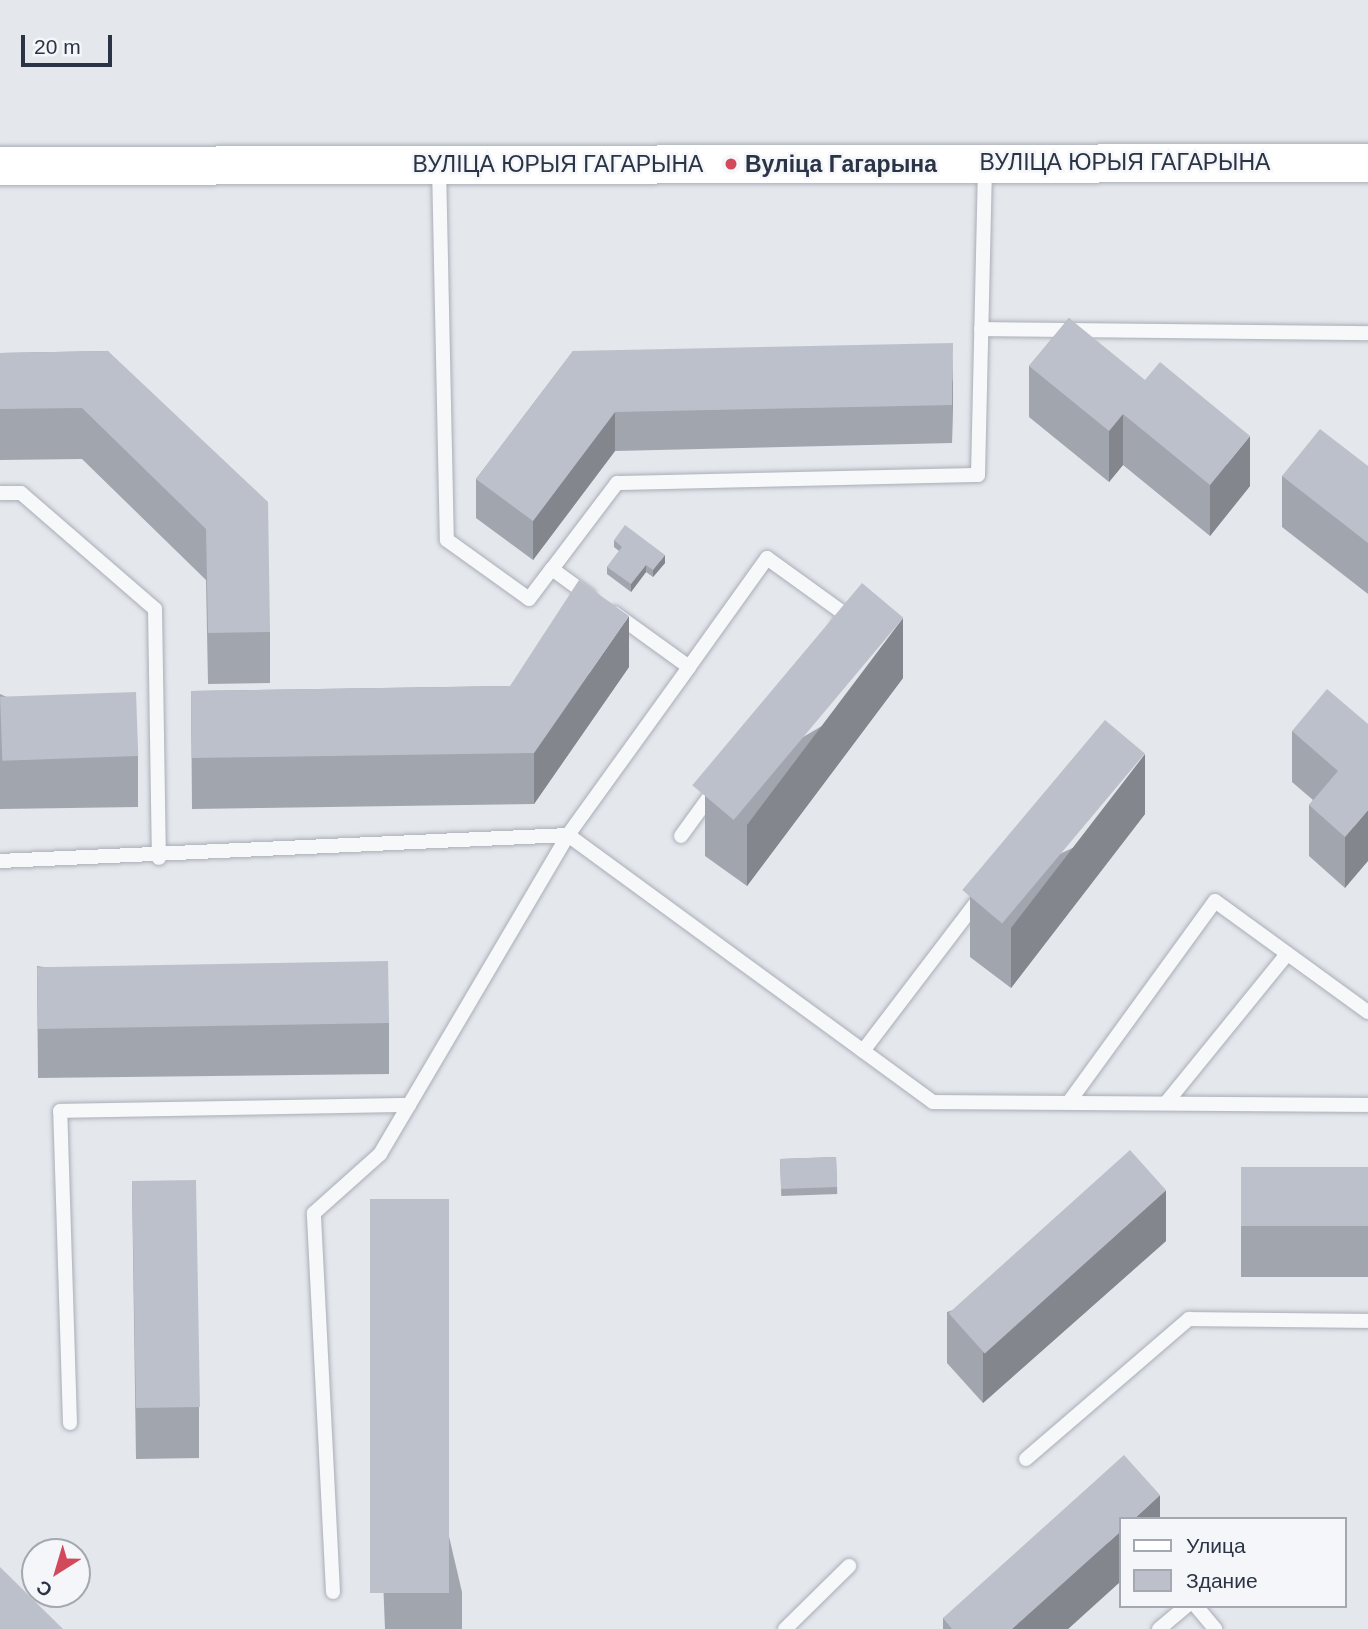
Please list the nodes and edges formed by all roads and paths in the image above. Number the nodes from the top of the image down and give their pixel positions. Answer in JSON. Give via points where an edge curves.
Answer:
{"nodes":[{"id":1,"x":985,"y":161,"type":"junction"},
{"id":2,"x":1368,"y":163,"type":"edge"},
{"id":3,"x":439,"y":165,"type":"junction"},
{"id":4,"x":0,"y":166,"type":"edge"},
{"id":5,"x":981,"y":329,"type":"junction"},
{"id":6,"x":1368,"y":333,"type":"edge"},
{"id":7,"x":0,"y":493,"type":"edge"},
{"id":8,"x":552,"y":569,"type":"junction"},
{"id":9,"x":830,"y":637,"type":"edge"},
{"id":10,"x":689,"y":667,"type":"junction"},
{"id":11,"x":730,"y":770,"type":"edge"},
{"id":12,"x":568,"y":835,"type":"junction"},
{"id":13,"x":681,"y":836,"type":"dead end"},
{"id":14,"x":159,"y":858,"type":"junction"},
{"id":15,"x":0,"y":861,"type":"edge"},
{"id":16,"x":990,"y":884,"type":"edge"},
{"id":17,"x":1287,"y":954,"type":"junction"},
{"id":18,"x":1368,"y":1012,"type":"edge"},
{"id":19,"x":863,"y":1051,"type":"junction"},
{"id":20,"x":1069,"y":1102,"type":"junction"},
{"id":21,"x":1166,"y":1102,"type":"junction"},
{"id":22,"x":409,"y":1105,"type":"junction"},
{"id":23,"x":1368,"y":1105,"type":"edge"},
{"id":24,"x":1368,"y":1321,"type":"edge"},
{"id":25,"x":70,"y":1423,"type":"dead end"},
{"id":26,"x":1026,"y":1459,"type":"dead end"},
{"id":27,"x":849,"y":1566,"type":"dead end"},
{"id":28,"x":333,"y":1592,"type":"dead end"},
{"id":29,"x":1184,"y":1608,"type":"edge"},
{"id":30,"x":1198,"y":1608,"type":"edge"},
{"id":31,"x":785,"y":1629,"type":"edge"},
{"id":32,"x":1159,"y":1629,"type":"edge"},
{"id":33,"x":1216,"y":1629,"type":"edge"}],
"edges":[{"from":1,"to":2,"type":"main road","name":"ВУЛІЦА ЮРЫЯ ГАГАРЫНА"},
{"from":1,"to":3,"type":"main road","name":"ВУЛІЦА ЮРЫЯ ГАГАРЫНА"},
{"from":1,"to":5,"type":"lane"},
{"from":3,"to":4,"type":"main road","name":"ВУЛІЦА ЮРЫЯ ГАГАРЫНА"},
{"from":3,"to":8,"type":"lane","via":[[447,540],[529,599]]},
{"from":5,"to":6,"type":"lane"},
{"from":5,"to":8,"type":"lane","via":[[978,475],[617,483]]},
{"from":7,"to":14,"type":"lane","via":[[21,493],[155,609]]},
{"from":8,"to":10,"type":"lane"},
{"from":9,"to":10,"type":"lane","via":[[846,615],[767,558]]},
{"from":10,"to":12,"type":"lane"},
{"from":11,"to":13,"type":"lane"},
{"from":12,"to":14,"type":"lane"},
{"from":12,"to":19,"type":"lane"},
{"from":12,"to":22,"type":"lane"},
{"from":14,"to":15,"type":"lane"},
{"from":16,"to":19,"type":"lane"},
{"from":17,"to":18,"type":"lane"},
{"from":17,"to":20,"type":"lane","via":[[1215,901]]},
{"from":17,"to":21,"type":"lane"},
{"from":19,"to":20,"type":"lane","via":[[933,1102]]},
{"from":20,"to":21,"type":"lane"},
{"from":21,"to":23,"type":"lane"},
{"from":22,"to":25,"type":"lane","via":[[60,1111]]},
{"from":22,"to":28,"type":"lane","via":[[380,1154],[314,1213]]},
{"from":24,"to":26,"type":"lane","via":[[1189,1320]]},
{"from":27,"to":31,"type":"lane"},
{"from":29,"to":32,"type":"lane"},
{"from":30,"to":33,"type":"lane"}]}
